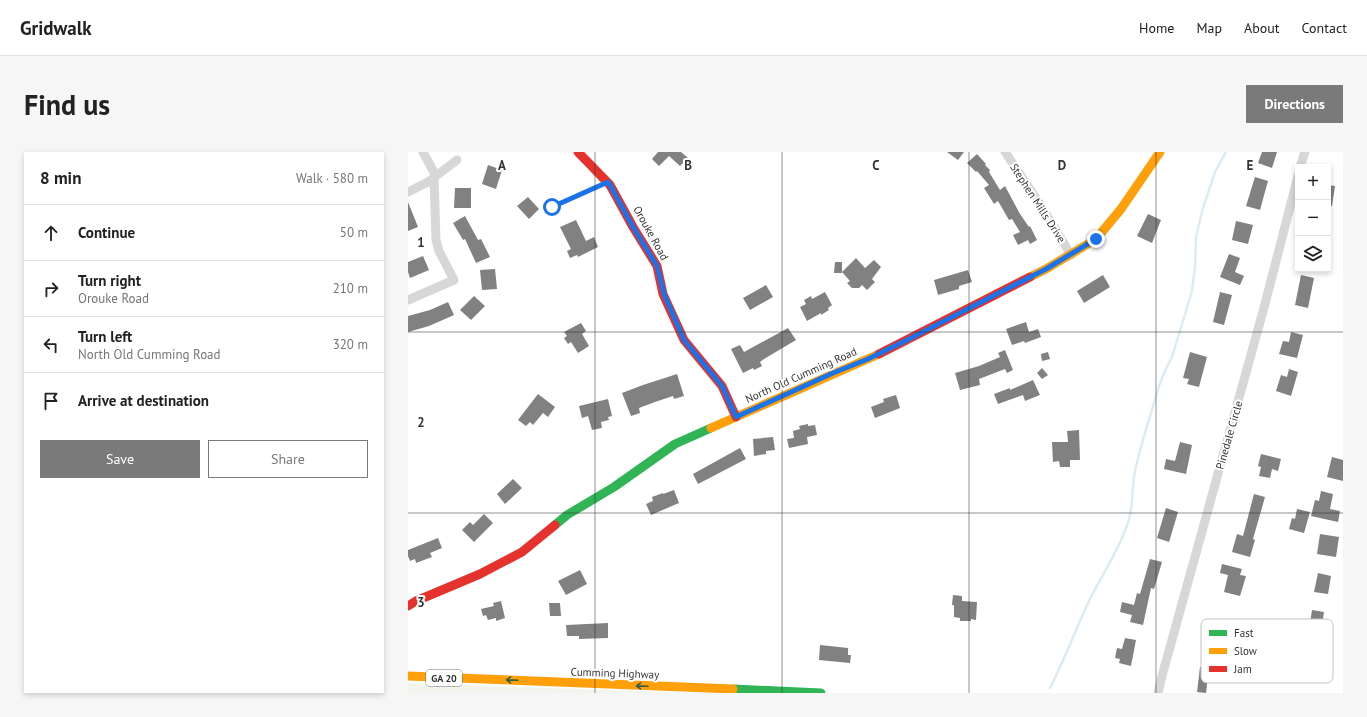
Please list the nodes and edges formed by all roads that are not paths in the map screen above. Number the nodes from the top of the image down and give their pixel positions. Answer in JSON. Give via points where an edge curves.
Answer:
{"nodes":[{"id":1,"x":423,"y":152,"type":"edge"},
{"id":2,"x":578,"y":152,"type":"edge"},
{"id":3,"x":1005,"y":152,"type":"edge"},
{"id":4,"x":1160,"y":152,"type":"edge"},
{"id":5,"x":1304,"y":152,"type":"edge"},
{"id":6,"x":457,"y":160,"type":"dead end"},
{"id":7,"x":1301,"y":164,"type":"edge"},
{"id":8,"x":435,"y":177,"type":"junction"},
{"id":9,"x":608,"y":182,"type":"junction"},
{"id":10,"x":1295,"y":188,"type":"edge"},
{"id":11,"x":408,"y":192,"type":"edge"},
{"id":12,"x":552,"y":207,"type":"dead end"},
{"id":13,"x":1071,"y":255,"type":"junction"},
{"id":14,"x":408,"y":300,"type":"edge"},
{"id":15,"x":736,"y":417,"type":"junction"},
{"id":16,"x":408,"y":606,"type":"edge"},
{"id":17,"x":410,"y":676,"type":"edge"},
{"id":18,"x":802,"y":693,"type":"edge"},
{"id":19,"x":821,"y":693,"type":"edge"},
{"id":20,"x":1158,"y":693,"type":"edge"}],
"edges":[{"from":1,"to":8,"type":"street"},
{"from":2,"to":9,"type":"main road","name":"Orouke Road"},
{"from":3,"to":13,"type":"street","name":"Stephen Mills Drive"},
{"from":4,"to":13,"type":"main road","name":"North Old Cumming Road","via":[[1121,209],[1096,239]]},
{"from":5,"to":7,"type":"street"},
{"from":6,"to":8,"type":"street"},
{"from":8,"to":11,"type":"street"},
{"from":8,"to":14,"type":"street","via":[[436,240],[454,280]]},
{"from":9,"to":12,"type":"lane"},
{"from":9,"to":15,"type":"main road","name":"Orouke Road","via":[[657,266],[664,294],[684,340],[722,386]]},
{"from":10,"to":20,"type":"street","name":"Pinedale Circle","via":[[1266,304]]},
{"from":13,"to":15,"type":"main road","name":"North Old Cumming Road","via":[[868,359]]},
{"from":15,"to":16,"type":"main road","name":"North Old Cumming Road","via":[[675,444],[614,487],[567,515],[522,552]]},
{"from":18,"to":17,"type":"main road","name":"Cumming Highway","number":"GA 20","one_way":true},
{"from":18,"to":19,"type":"main road","name":"Cumming Highway","number":"GA 20"}]}
